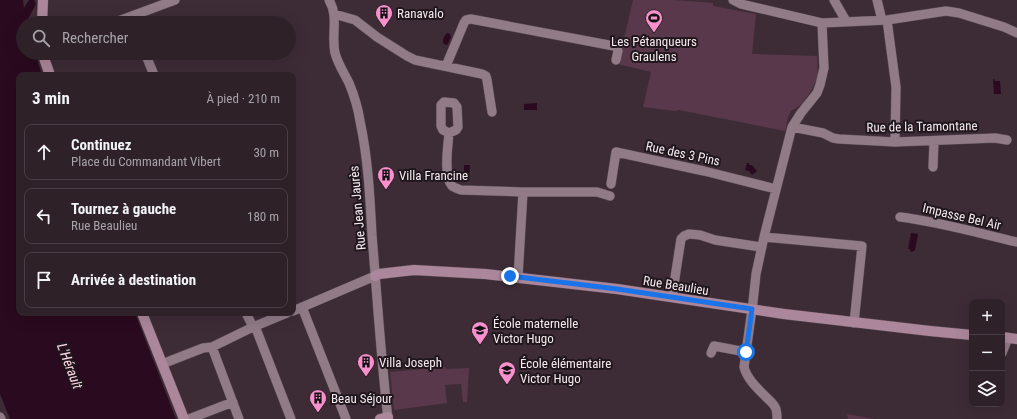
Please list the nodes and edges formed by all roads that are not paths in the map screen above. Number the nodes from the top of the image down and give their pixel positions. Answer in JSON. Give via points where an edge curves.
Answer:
{"nodes":[{"id":1,"x":43,"y":0,"type":"edge"},
{"id":2,"x":175,"y":0,"type":"edge"},
{"id":3,"x":329,"y":0,"type":"edge"},
{"id":4,"x":733,"y":0,"type":"edge"},
{"id":5,"x":834,"y":0,"type":"edge"},
{"id":6,"x":877,"y":0,"type":"edge"},
{"id":7,"x":334,"y":14,"type":"junction"},
{"id":8,"x":42,"y":16,"type":"edge"},
{"id":9,"x":140,"y":16,"type":"edge"},
{"id":10,"x":884,"y":20,"type":"junction"},
{"id":11,"x":846,"y":21,"type":"junction"},
{"id":12,"x":822,"y":22,"type":"junction"},
{"id":13,"x":1017,"y":33,"type":"edge"},
{"id":14,"x":45,"y":60,"type":"edge"},
{"id":15,"x":148,"y":60,"type":"edge"},
{"id":16,"x":616,"y":60,"type":"dead end"},
{"id":17,"x":446,"y":66,"type":"junction"},
{"id":18,"x":49,"y":72,"type":"edge"},
{"id":19,"x":153,"y":72,"type":"edge"},
{"id":20,"x":492,"y":112,"type":"dead end"},
{"id":21,"x":792,"y":127,"type":"junction"},
{"id":22,"x":449,"y":133,"type":"dead end"},
{"id":23,"x":934,"y":140,"type":"junction"},
{"id":24,"x":1007,"y":140,"type":"dead end"},
{"id":25,"x":895,"y":142,"type":"junction"},
{"id":26,"x":933,"y":167,"type":"dead end"},
{"id":27,"x":611,"y":184,"type":"dead end"},
{"id":28,"x":776,"y":189,"type":"junction"},
{"id":29,"x":523,"y":192,"type":"junction"},
{"id":30,"x":610,"y":196,"type":"dead end"},
{"id":31,"x":900,"y":217,"type":"dead end"},
{"id":32,"x":764,"y":237,"type":"junction"},
{"id":33,"x":1017,"y":242,"type":"edge"},
{"id":34,"x":761,"y":247,"type":"junction"},
{"id":35,"x":375,"y":276,"type":"junction"},
{"id":36,"x":518,"y":277,"type":"junction"},
{"id":37,"x":672,"y":297,"type":"junction"},
{"id":38,"x":302,"y":307,"type":"junction"},
{"id":39,"x":752,"y":309,"type":"junction"},
{"id":40,"x":296,"y":310,"type":"edge"},
{"id":41,"x":143,"y":316,"type":"edge"},
{"id":42,"x":248,"y":316,"type":"edge"},
{"id":43,"x":280,"y":316,"type":"edge"},
{"id":44,"x":854,"y":322,"type":"junction"},
{"id":45,"x":254,"y":327,"type":"junction"},
{"id":46,"x":969,"y":335,"type":"edge"},
{"id":47,"x":212,"y":347,"type":"junction"},
{"id":48,"x":746,"y":352,"type":"junction"},
{"id":49,"x":712,"y":353,"type":"dead end"},
{"id":50,"x":162,"y":364,"type":"junction"},
{"id":51,"x":233,"y":402,"type":"junction"},
{"id":52,"x":777,"y":415,"type":"edge"},
{"id":53,"x":385,"y":418,"type":"edge"},
{"id":54,"x":184,"y":419,"type":"edge"},
{"id":55,"x":189,"y":419,"type":"edge"},
{"id":56,"x":240,"y":419,"type":"edge"},
{"id":57,"x":291,"y":419,"type":"edge"},
{"id":58,"x":346,"y":419,"type":"edge"}],
"edges":[{"from":1,"to":8,"type":"street"},
{"from":2,"to":9,"type":"street"},
{"from":3,"to":7,"type":"street","name":"Rue Jean Jaurès"},
{"from":4,"to":12,"type":"street"},
{"from":5,"to":11,"type":"street"},
{"from":6,"to":10,"type":"street"},
{"from":7,"to":17,"type":"street","via":[[355,20],[377,38],[415,60]]},
{"from":7,"to":35,"type":"street","name":"Rue Jean Jaurès","via":[[335,54],[357,108],[364,140]]},
{"from":10,"to":11,"type":"street"},
{"from":10,"to":13,"type":"street","via":[[946,11],[967,15]]},
{"from":10,"to":25,"type":"street","via":[[896,86]]},
{"from":11,"to":12,"type":"street"},
{"from":12,"to":21,"type":"street","via":[[823,76],[817,93]]},
{"from":14,"to":18,"type":"street"},
{"from":15,"to":19,"type":"street"},
{"from":16,"to":17,"type":"street","via":[[618,51],[614,46],[471,19],[464,23]]},
{"from":17,"to":20,"type":"street","via":[[486,76]]},
{"from":21,"to":25,"type":"street","name":"Rue de la Tramontane","via":[[839,139]]},
{"from":21,"to":28,"type":"street"},
{"from":22,"to":29,"type":"street","via":[[447,171],[451,185],[461,190]]},
{"from":23,"to":24,"type":"street","name":"Rue de la Tramontane"},
{"from":23,"to":25,"type":"street","name":"Rue de la Tramontane"},
{"from":23,"to":26,"type":"street"},
{"from":27,"to":28,"type":"street","name":"Rue des 3 Pins","via":[[616,152]]},
{"from":28,"to":32,"type":"street"},
{"from":29,"to":30,"type":"street","via":[[597,192]]},
{"from":29,"to":36,"type":"street"},
{"from":31,"to":33,"type":"street","name":"Impasse Bel Air","via":[[943,224]]},
{"from":32,"to":34,"type":"street"},
{"from":32,"to":44,"type":"street","via":[[862,246]]},
{"from":34,"to":37,"type":"street","via":[[715,240],[700,235],[684,236],[681,239]]},
{"from":34,"to":39,"type":"street"},
{"from":35,"to":36,"type":"street","name":"Rue Beaulieu","via":[[414,270]]},
{"from":35,"to":38,"type":"street"},
{"from":35,"to":53,"type":"street","name":"Rue Jean Jaurès"},
{"from":36,"to":37,"type":"street","name":"Rue Beaulieu"},
{"from":37,"to":39,"type":"street","name":"Rue Beaulieu"},
{"from":38,"to":40,"type":"street"},
{"from":38,"to":58,"type":"street"},
{"from":39,"to":44,"type":"street","name":"Rue Beaulieu"},
{"from":39,"to":48,"type":"street"},
{"from":41,"to":50,"type":"street"},
{"from":42,"to":45,"type":"street"},
{"from":43,"to":45,"type":"street"},
{"from":44,"to":46,"type":"street","name":"Rue Beaulieu"},
{"from":45,"to":47,"type":"street"},
{"from":45,"to":57,"type":"street"},
{"from":47,"to":50,"type":"street"},
{"from":47,"to":51,"type":"street"},
{"from":48,"to":49,"type":"street","via":[[714,346]]},
{"from":48,"to":52,"type":"street","via":[[745,372],[775,405]]},
{"from":50,"to":54,"type":"street"},
{"from":51,"to":55,"type":"street"},
{"from":51,"to":56,"type":"street"}]}
